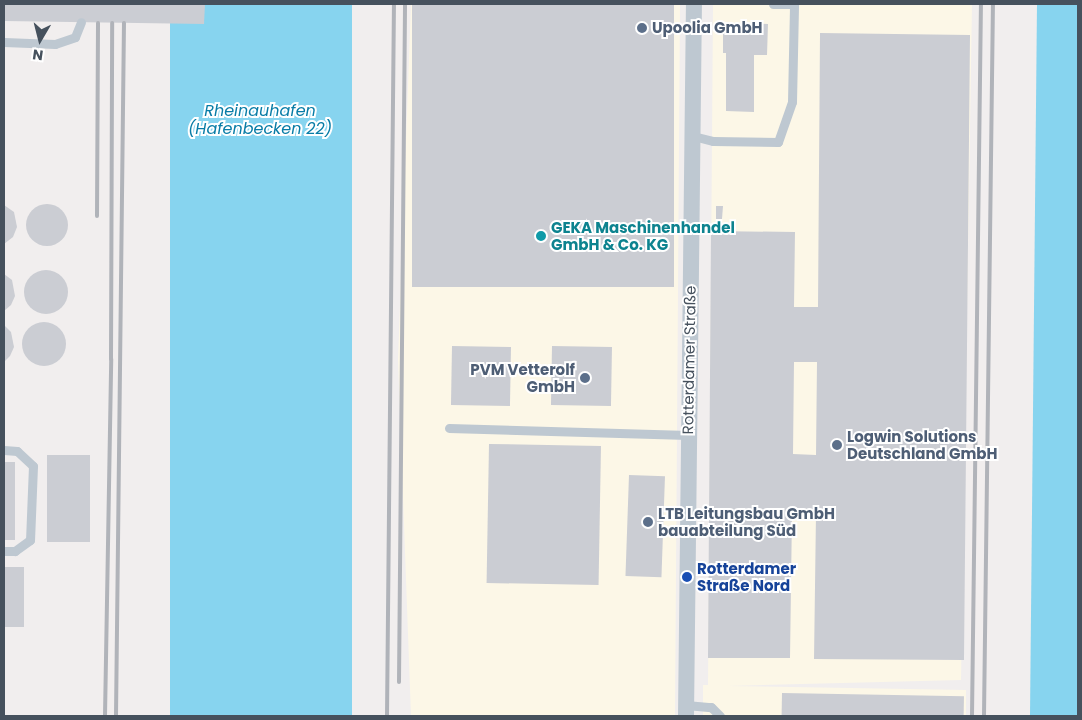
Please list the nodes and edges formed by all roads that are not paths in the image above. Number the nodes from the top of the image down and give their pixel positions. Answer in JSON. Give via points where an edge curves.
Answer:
{"nodes":[{"id":1,"x":694,"y":4,"type":"edge"},
{"id":2,"x":773,"y":4,"type":"edge"},
{"id":3,"x":794,"y":4,"type":"edge"},
{"id":4,"x":81,"y":22,"type":"dead end"},
{"id":5,"x":4,"y":42,"type":"edge"},
{"id":6,"x":693,"y":136,"type":"junction"},
{"id":7,"x":449,"y":428,"type":"dead end"},
{"id":8,"x":688,"y":435,"type":"junction"},
{"id":9,"x":4,"y":450,"type":"edge"},
{"id":10,"x":4,"y":551,"type":"edge"},
{"id":11,"x":686,"y":710,"type":"edge"},
{"id":12,"x":720,"y":716,"type":"edge"}],
"edges":[{"from":1,"to":6,"type":"street","name":"Rotterdamer Straße"},
{"from":2,"to":3,"type":"lane"},
{"from":3,"to":6,"type":"lane","via":[[792,102],[778,142],[713,141]]},
{"from":4,"to":5,"type":"lane","via":[[75,37],[55,44]]},
{"from":6,"to":8,"type":"street","name":"Rotterdamer Straße"},
{"from":7,"to":8,"type":"lane"},
{"from":8,"to":11,"type":"street","name":"Rotterdamer Straße"},
{"from":9,"to":10,"type":"lane","via":[[17,451],[32,466],[30,540],[15,551]]},
{"from":11,"to":12,"type":"lane","via":[[711,707]]}]}
